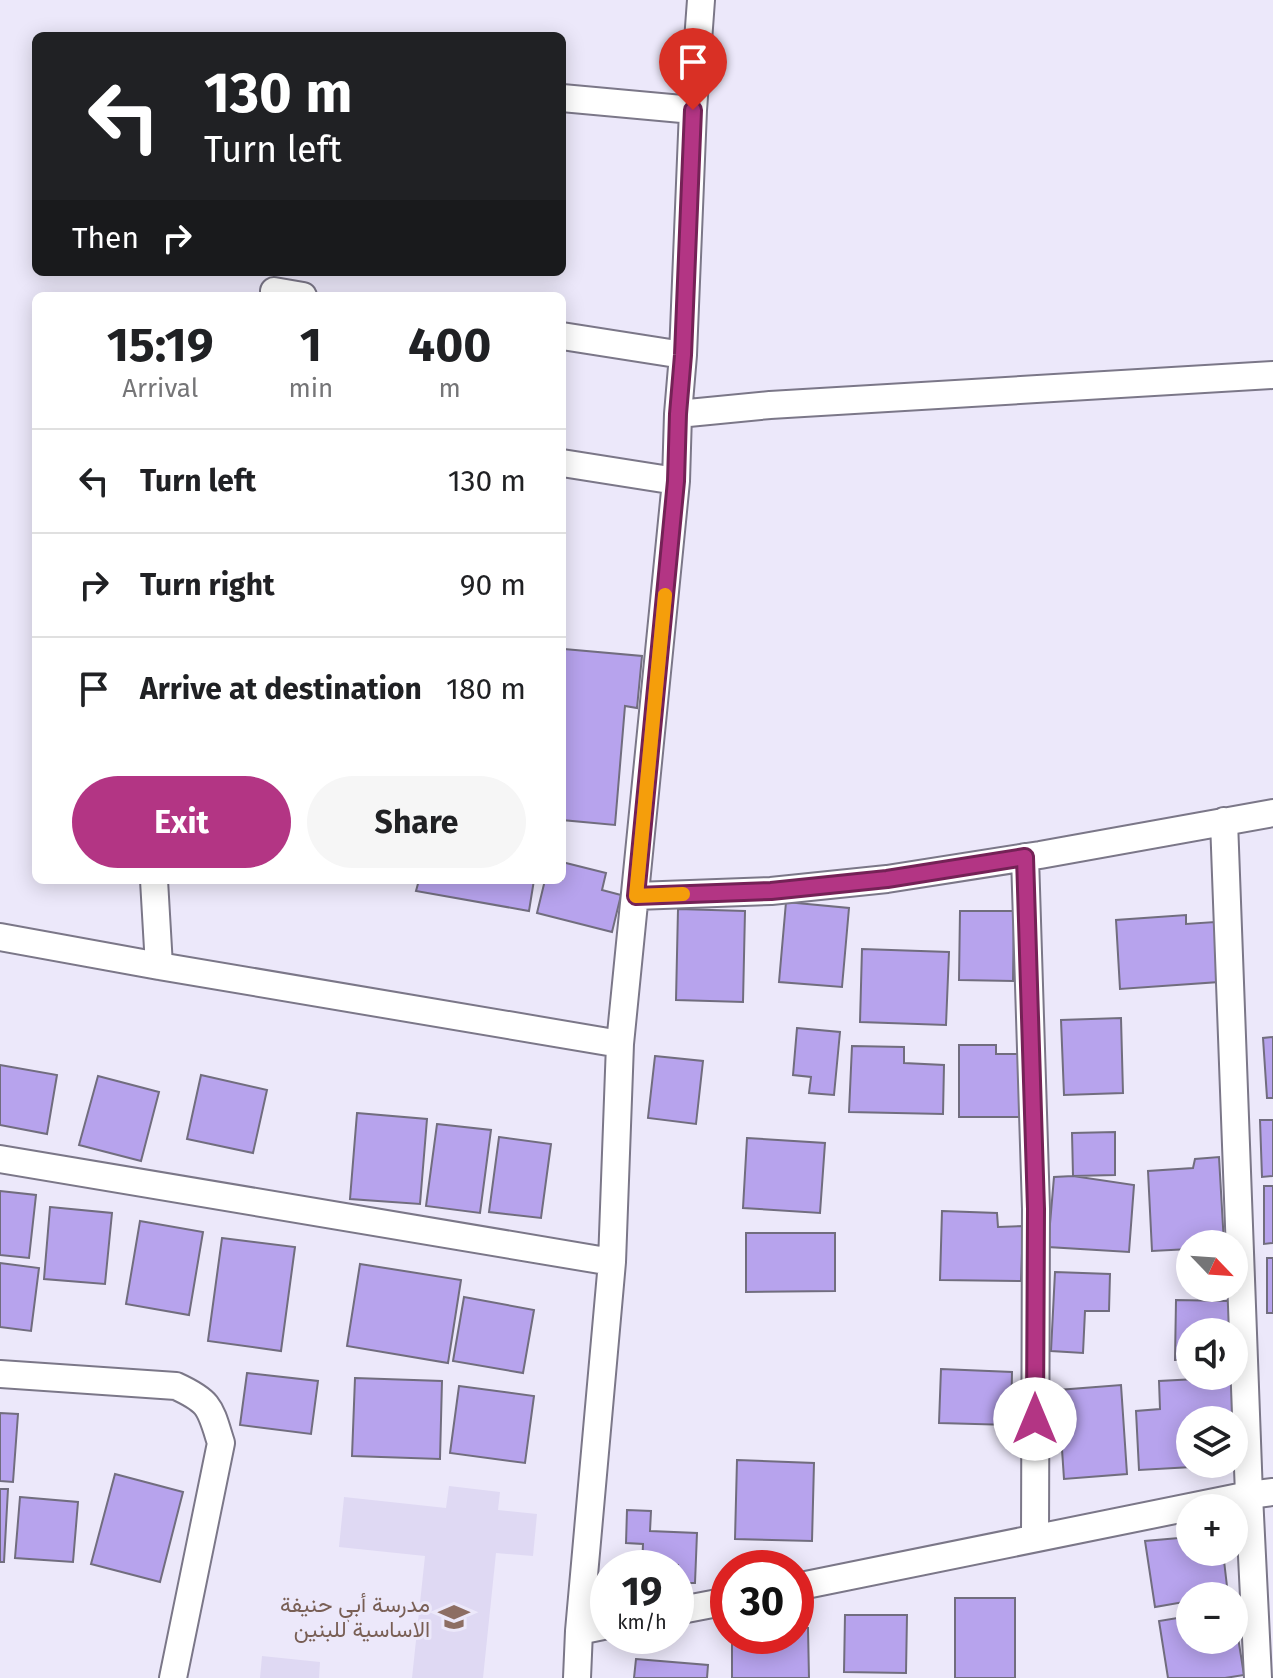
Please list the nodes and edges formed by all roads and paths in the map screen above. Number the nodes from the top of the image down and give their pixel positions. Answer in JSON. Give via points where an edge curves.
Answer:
{"nodes":[{"id":1,"x":701,"y":0,"type":"edge"},
{"id":2,"x":566,"y":98,"type":"edge"},
{"id":3,"x":693,"y":110,"type":"junction"},
{"id":4,"x":274,"y":291,"type":"dead end"},
{"id":5,"x":280,"y":292,"type":"edge"},
{"id":6,"x":566,"y":337,"type":"edge"},
{"id":7,"x":683,"y":355,"type":"junction"},
{"id":8,"x":1273,"y":375,"type":"edge"},
{"id":9,"x":678,"y":414,"type":"junction"},
{"id":10,"x":566,"y":464,"type":"edge"},
{"id":11,"x":676,"y":481,"type":"junction"},
{"id":12,"x":1273,"y":813,"type":"edge"},
{"id":13,"x":1224,"y":821,"type":"junction"},
{"id":14,"x":1025,"y":857,"type":"junction"},
{"id":15,"x":154,"y":884,"type":"edge"},
{"id":16,"x":636,"y":896,"type":"junction"},
{"id":17,"x":0,"y":937,"type":"edge"},
{"id":18,"x":159,"y":966,"type":"junction"},
{"id":19,"x":620,"y":1044,"type":"junction"},
{"id":20,"x":0,"y":1159,"type":"edge"},
{"id":21,"x":612,"y":1262,"type":"junction"},
{"id":22,"x":0,"y":1374,"type":"edge"},
{"id":23,"x":1261,"y":1494,"type":"edge"},
{"id":24,"x":1035,"y":1538,"type":"junction"},
{"id":25,"x":814,"y":1583,"type":"edge"},
{"id":26,"x":590,"y":1629,"type":"edge"},
{"id":27,"x":579,"y":1631,"type":"junction"},
{"id":28,"x":173,"y":1678,"type":"edge"},
{"id":29,"x":577,"y":1678,"type":"edge"},
{"id":30,"x":1258,"y":1678,"type":"edge"}],
"edges":[{"from":1,"to":3,"type":"street"},
{"from":2,"to":3,"type":"street"},
{"from":3,"to":7,"type":"street"},
{"from":4,"to":5,"type":"street"},
{"from":6,"to":7,"type":"street"},
{"from":7,"to":9,"type":"street"},
{"from":8,"to":9,"type":"street"},
{"from":9,"to":11,"type":"street"},
{"from":10,"to":11,"type":"street"},
{"from":11,"to":16,"type":"street"},
{"from":12,"to":13,"type":"street"},
{"from":13,"to":14,"type":"street"},
{"from":13,"to":23,"type":"street"},
{"from":14,"to":16,"type":"street","via":[[771,891]]},
{"from":14,"to":24,"type":"street","via":[[1036,1209]]},
{"from":15,"to":18,"type":"street"},
{"from":16,"to":19,"type":"street"},
{"from":17,"to":18,"type":"street"},
{"from":18,"to":19,"type":"street"},
{"from":19,"to":21,"type":"street"},
{"from":20,"to":21,"type":"street"},
{"from":21,"to":27,"type":"street"},
{"from":22,"to":28,"type":"street","via":[[176,1386],[211,1410],[221,1443]]},
{"from":23,"to":24,"type":"street"},
{"from":23,"to":30,"type":"street"},
{"from":24,"to":25,"type":"street"},
{"from":26,"to":27,"type":"street"},
{"from":27,"to":29,"type":"street"}]}
